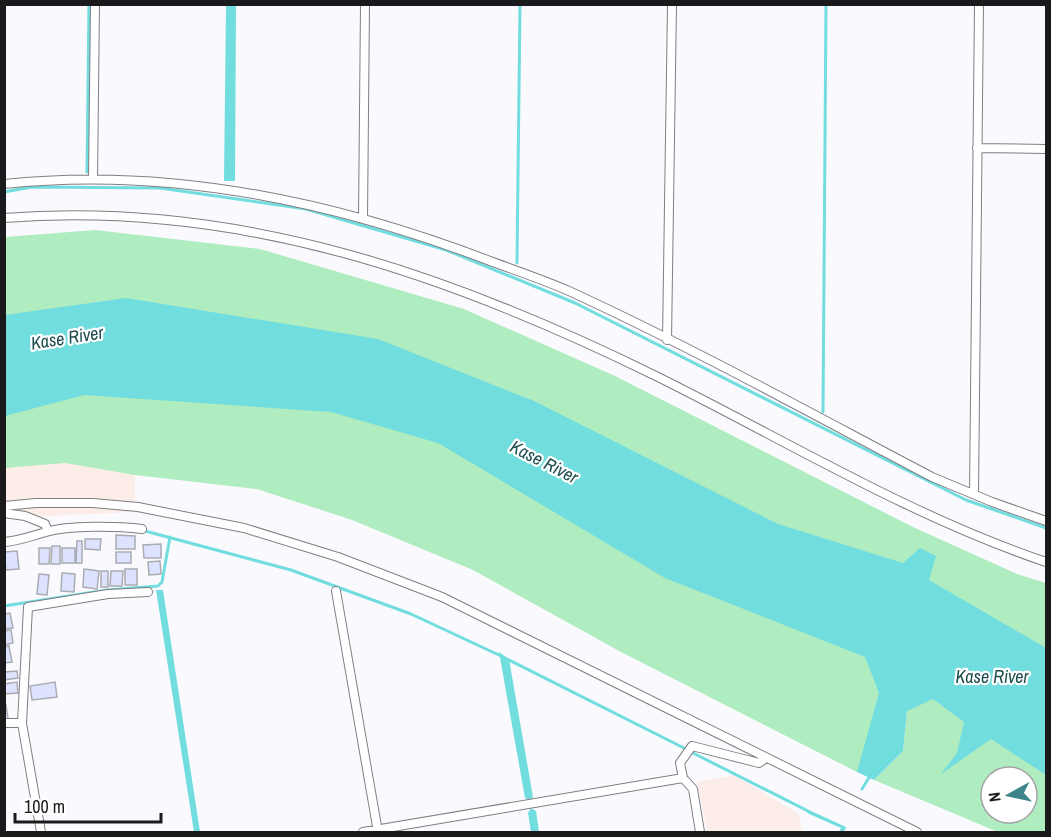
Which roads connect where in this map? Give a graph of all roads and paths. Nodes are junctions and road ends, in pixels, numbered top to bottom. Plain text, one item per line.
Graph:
1 (95, 4) edge
2 (365, 4) edge
3 (672, 4) edge
4 (979, 4) edge
5 (977, 148) junction
6 (1047, 149) edge
7 (93, 179) junction
8 (4, 184) edge
9 (4, 218) edge
10 (363, 219) junction
11 (668, 340) junction
12 (974, 494) junction
13 (4, 506) edge
14 (4, 513) edge
15 (1047, 521) edge
16 (142, 530) dead end
17 (48, 531) junction
18 (4, 542) edge
19 (1047, 562) edge
20 (336, 591) dead end
21 (148, 592) dead end
22 (4, 723) edge
23 (22, 723) junction
24 (766, 758) junction
25 (683, 778) junction
26 (378, 831) edge
27 (41, 832) edge
28 (363, 832) edge
29 (700, 832) edge
30 (917, 832) edge

1 - 7 street
2 - 10 street
3 - 11 street
4 - 5 street
5 - 6 street
5 - 12 street
7 - 8 street
7 - 10 street
9 - 19 street
10 - 11 street
11 - 12 street
12 - 15 street
13 - 24 street
14 - 17 street
16 - 17 street
17 - 18 street
20 - 26 street
21 - 23 street
22 - 23 street
23 - 27 street
24 - 25 street
24 - 30 street
25 - 26 street
25 - 29 street
26 - 28 street

